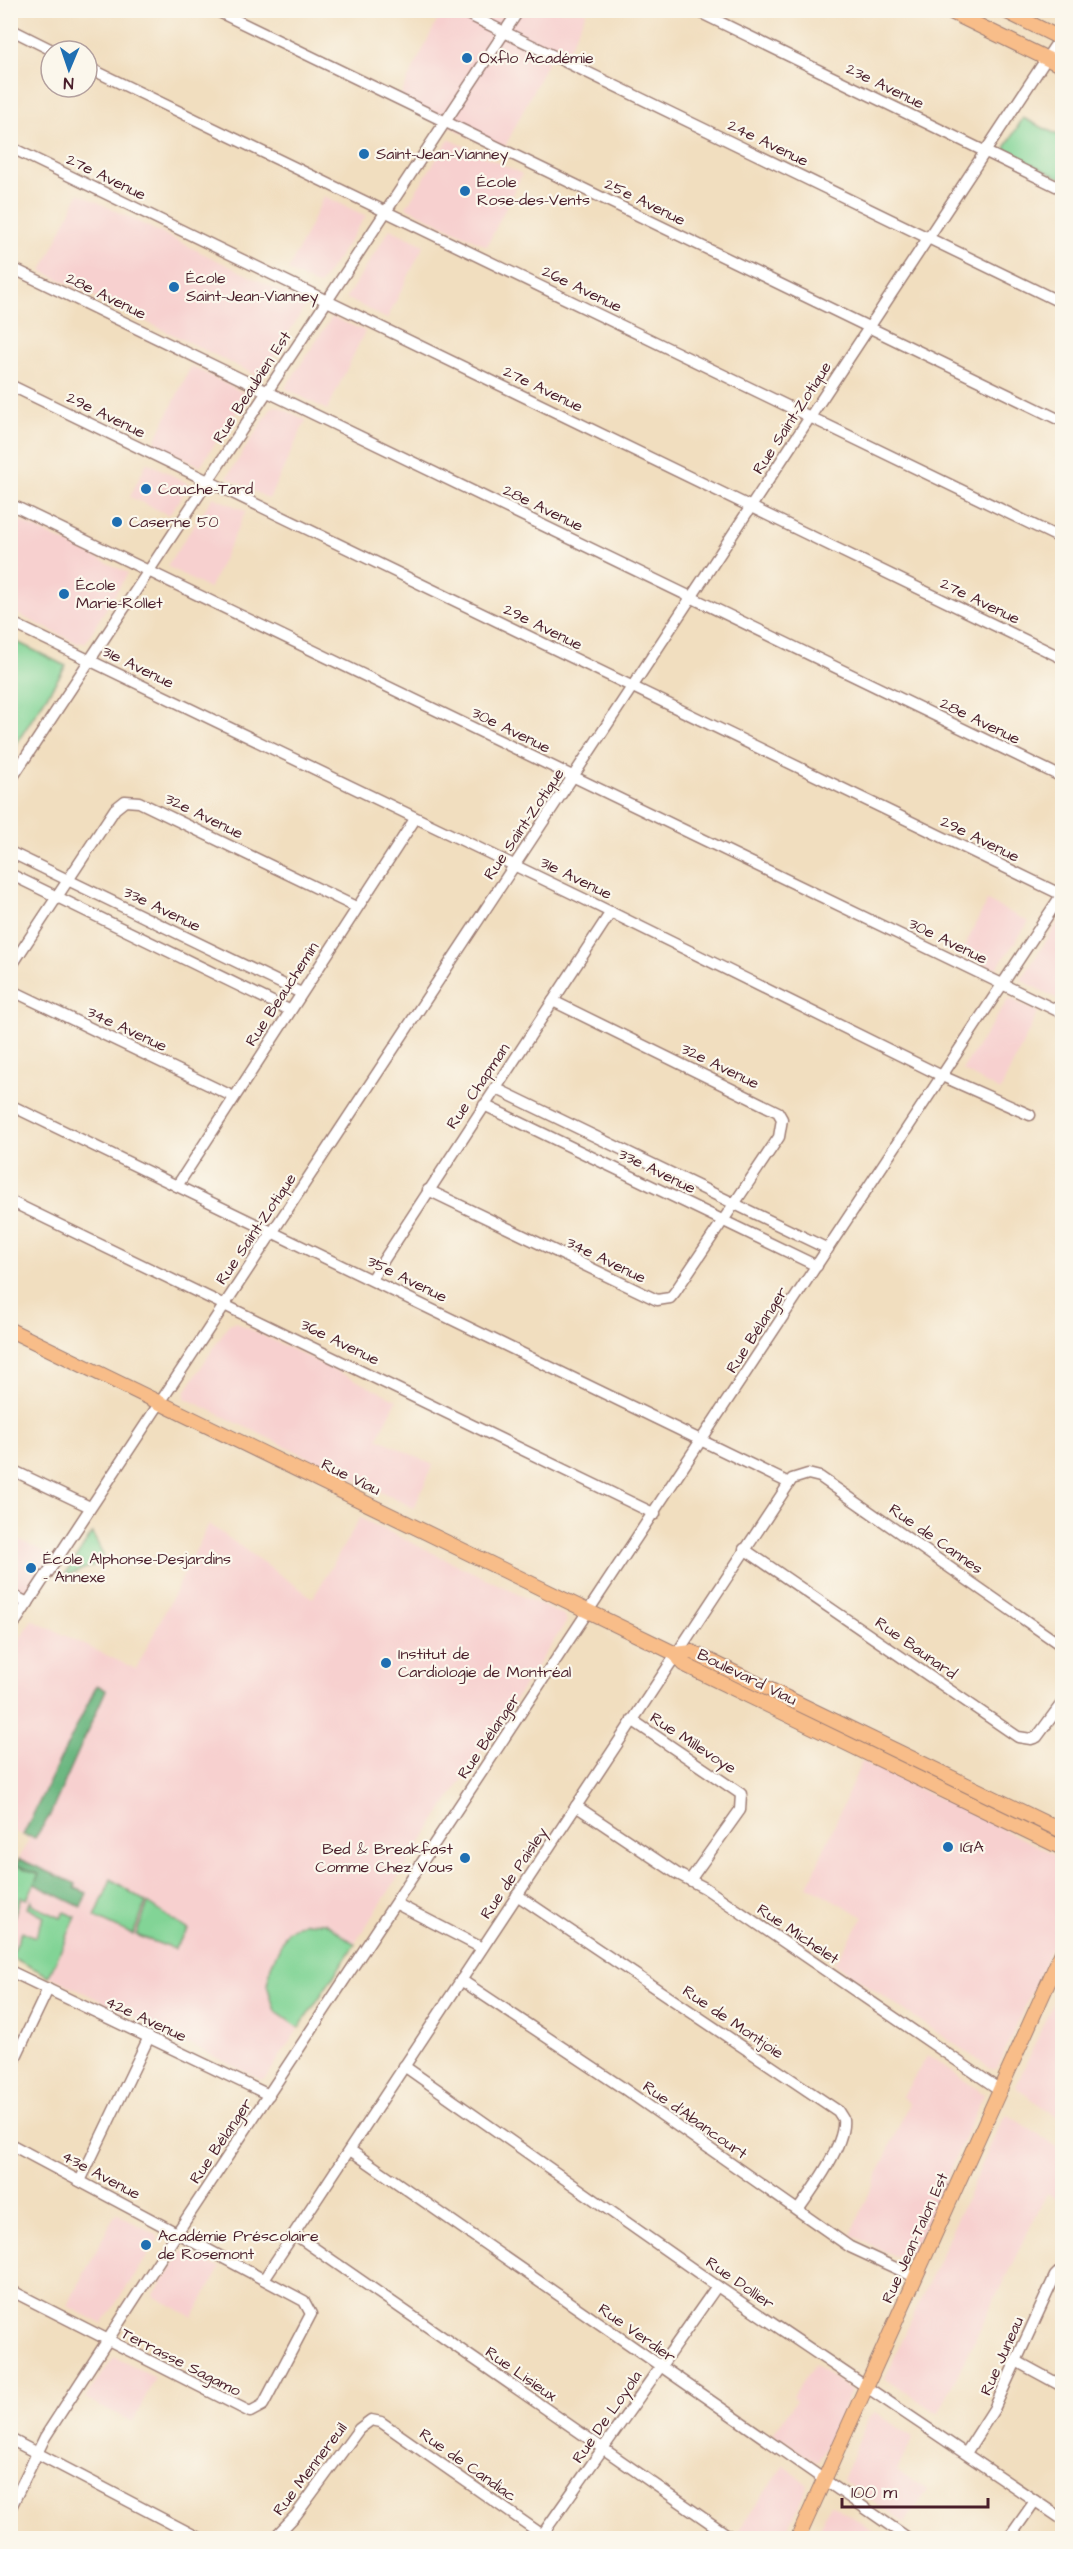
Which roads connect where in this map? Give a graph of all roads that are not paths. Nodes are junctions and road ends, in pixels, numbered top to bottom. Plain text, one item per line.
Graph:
1 (215, 10) edge
2 (459, 10) edge
3 (519, 10) edge
4 (695, 10) edge
5 (947, 10) edge
6 (1003, 10) edge
7 (10, 29) edge
8 (504, 33) junction
9 (1062, 37) edge
10 (39, 44) edge
11 (1047, 58) junction
12 (1062, 66) edge
13 (99, 73) edge
14 (444, 123) junction
15 (10, 147) edge
16 (986, 152) junction
17 (1062, 189) edge
18 (385, 212) junction
19 (928, 238) junction
20 (10, 267) edge
21 (326, 302) junction
22 (1062, 303) edge
23 (870, 328) junction
24 (10, 385) edge
25 (266, 391) junction
26 (811, 417) junction
27 (1062, 421) edge
28 (208, 481) junction
29 (10, 504) edge
30 (751, 507) junction
31 (1062, 539) edge
32 (148, 571) junction
33 (692, 597) junction
34 (10, 622) edge
35 (1062, 658) edge
36 (90, 660) junction
37 (632, 687) junction
38 (573, 777) junction
39 (1062, 777) edge
40 (10, 781) edge
41 (415, 819) junction
42 (10, 852) edge
43 (514, 865) junction
44 (10, 874) edge
45 (69, 881) junction
46 (1062, 894) edge
47 (57, 897) junction
48 (356, 907) junction
49 (611, 912) junction
50 (10, 968) edge
51 (1003, 984) junction
52 (10, 986) edge
53 (301, 993) junction
54 (553, 1001) junction
55 (289, 1010) junction
56 (1062, 1013) edge
57 (942, 1076) junction
58 (495, 1088) junction
59 (234, 1097) junction
60 (10, 1105) edge
61 (484, 1105) junction
62 (1030, 1115) dead end
63 (177, 1186) junction
64 (428, 1190) junction
65 (10, 1201) edge
66 (735, 1204) junction
67 (724, 1220) junction
68 (273, 1233) junction
69 (828, 1250) junction
70 (817, 1266) junction
71 (372, 1278) junction
72 (224, 1304) junction
73 (10, 1330) edge
74 (160, 1403) junction
75 (703, 1440) junction
76 (10, 1469) edge
77 (789, 1483) junction
78 (90, 1507) junction
79 (655, 1514) junction
80 (744, 1549) junction
81 (10, 1594) edge
82 (28, 1603) junction
83 (589, 1612) junction
84 (10, 1629) edge
85 (1062, 1646) edge
86 (676, 1654) junction
87 (1062, 1703) edge
88 (633, 1720) junction
89 (576, 1806) junction
90 (1062, 1831) edge
91 (1062, 1848) edge
92 (690, 1880) junction
93 (517, 1895) junction
94 (397, 1904) junction
95 (482, 1948) junction
96 (1062, 1952) edge
97 (10, 1971) edge
98 (461, 1980) junction
99 (48, 1989) junction
100 (149, 2037) junction
101 (404, 2066) junction
102 (10, 2069) edge
103 (1000, 2090) junction
104 (269, 2095) junction
105 (10, 2144) edge
106 (350, 2150) junction
107 (80, 2181) junction
108 (798, 2210) junction
109 (177, 2233) junction
110 (294, 2234) junction
111 (1062, 2269) edge
112 (915, 2277) junction
113 (264, 2279) junction
114 (717, 2286) junction
115 (10, 2290) edge
116 (108, 2342) junction
117 (1016, 2361) junction
118 (660, 2367) junction
119 (1062, 2386) edge
120 (866, 2387) junction
121 (371, 2420) joint
122 (10, 2439) edge
123 (602, 2450) junction
124 (39, 2453) junction
125 (966, 2453) junction
126 (824, 2481) junction
127 (1035, 2501) junction
128 (10, 2509) edge
129 (1062, 2519) edge
130 (544, 2537) edge
131 (199, 2538) edge
132 (274, 2538) edge
133 (732, 2538) edge
134 (798, 2538) edge
135 (908, 2538) edge
136 (1009, 2538) edge

1 - 14 street, 25e Avenue
2 - 8 street, 24e Avenue
3 - 8 street, Rue Beaubien Est
4 - 16 street, 23e Avenue
5 - 11 main road
6 - 9 main road
7 - 10 street
8 - 14 street, Rue Beaubien Est
8 - 19 street, 24e Avenue
9 - 11 street, Rue Saint-Zotique
11 - 12 main road
11 - 16 street, Rue Saint-Zotique
13 - 18 street, 26e Avenue
14 - 18 street, Rue Beaubien Est
14 - 23 street, 25e Avenue
15 - 21 street, 27e Avenue
16 - 17 street, 23e Avenue
16 - 19 street, Rue Saint-Zotique
18 - 21 street, Rue Beaubien Est
18 - 26 street, 26e Avenue
19 - 22 street, 24e Avenue
19 - 23 street, Rue Saint-Zotique
20 - 25 street, 28e Avenue
21 - 25 street, Rue Beaubien Est
21 - 30 street, 27e Avenue
23 - 26 street, Rue Saint-Zotique
23 - 27 street, 25e Avenue
24 - 28 street, 29e Avenue
25 - 28 street, Rue Beaubien Est
25 - 33 street, 28e Avenue
26 - 30 street, Rue Saint-Zotique
26 - 31 street, 26e Avenue
28 - 32 street, Rue Beaubien Est
28 - 37 street, 29e Avenue
29 - 32 street, 30e Avenue
30 - 33 street, Rue Saint-Zotique
30 - 35 street, 27e Avenue
32 - 36 street, Rue Beaubien Est
32 - 38 street, 30e Avenue
33 - 37 street, Rue Saint-Zotique
33 - 39 street, 28e Avenue
34 - 36 street, 31e Avenue
36 - 40 street, Rue Beaubien Est
36 - 41 street, 31e Avenue
37 - 38 street, Rue Saint-Zotique
37 - 46 street, 29e Avenue
38 - 43 street, Rue Saint-Zotique
38 - 51 street, 30e Avenue
41 - 43 street, 31e Avenue
41 - 48 street, Rue Beauchemin
42 - 45 street, 33e Avenue
43 - 49 street, 31e Avenue
43 - 68 street, Rue Saint-Zotique
44 - 47 street
45 - 47 street
45 - 48 street, 32e Avenue
45 - 53 street, 33e Avenue
46 - 51 street, Rue Bélanger
47 - 50 street
47 - 55 street
48 - 53 street, Rue Beauchemin
49 - 54 street, Rue Chapman
49 - 57 street, 31e Avenue
51 - 56 street, 30e Avenue
51 - 57 street, Rue Bélanger
52 - 59 street, 34e Avenue
53 - 55 street, Rue Beauchemin
54 - 58 street, Rue Chapman
54 - 66 street, 32e Avenue
55 - 59 street, Rue Beauchemin
57 - 62 street, 31e Avenue
57 - 69 street, Rue Bélanger
58 - 61 street, Rue Chapman
58 - 66 street, 33e Avenue
59 - 63 street, Rue Beauchemin
60 - 63 street, 35e Avenue
61 - 64 street, Rue Chapman
61 - 67 street, 33e Avenue
63 - 68 street, 35e Avenue
64 - 67 street, 34e Avenue
64 - 71 street, Rue Chapman
65 - 72 street, 36e Avenue
66 - 67 street, 34e Avenue
66 - 69 street, 33e Avenue
67 - 70 street, 33e Avenue
68 - 71 street, 35e Avenue
68 - 72 street, Rue Saint-Zotique
69 - 70 street, Rue Bélanger
70 - 75 street, Rue Bélanger
71 - 75 street, 35e Avenue
72 - 74 street, Rue Saint-Zotique
72 - 79 street, 36e Avenue
73 - 74 main road, Rue Viau
74 - 78 street, Rue Saint-Zotique
74 - 83 main road, Rue Viau
75 - 77 street, 35e Avenue
75 - 79 street, Rue Bélanger
76 - 78 street
77 - 80 street, Rue de Paisley
77 - 85 street, Rue de Cannes
78 - 82 street, Rue Saint-Zotique
79 - 83 street, Rue Bélanger
80 - 86 street, Rue de Paisley
80 - 87 street, Rue Baunard
81 - 82 street
82 - 84 street, Rue Saint-Zotique
83 - 86 main road, Rue Viau
83 - 94 street, Rue Bélanger
86 - 88 street, Rue de Paisley
86 - 90 main road, Boulevard Viau
86 - 91 main road, Boulevard Viau
88 - 89 street, Rue de Paisley
88 - 92 street, Rue Millevoye
89 - 92 street, Rue Michelet
89 - 93 street, Rue de Paisley
92 - 103 street, Rue Michelet
93 - 95 street, Rue de Paisley
93 - 108 street, Rue de Montjoie
94 - 95 street
94 - 104 street, Rue Bélanger
95 - 98 street, Rue de Paisley
96 - 103 main road, Rue Jean-Talon Est
97 - 99 street, 42e Avenue
98 - 101 street, Rue de Paisley
98 - 108 street, Rue d'Abancourt
99 - 100 street, 42e Avenue
99 - 102 street
100 - 104 street, 42e Avenue
100 - 107 street
101 - 106 street, Rue de Paisley
101 - 114 street, Rue Dollier
103 - 112 main road, Rue Jean-Talon Est
104 - 109 street, Rue Bélanger
105 - 107 street, 43e Avenue
106 - 110 street, Rue de Paisley
106 - 118 street, Rue Verdier
107 - 109 street, 43e Avenue
108 - 112 street, Rue d'Abancourt
109 - 113 street, Terrasse Sagamo
109 - 116 street, Rue Bélanger
110 - 113 street, Rue de Paisley
110 - 123 street, Rue Lisieux
111 - 117 street, Rue Juneau
112 - 120 main road, Rue Jean-Talon Est
113 - 116 street, Terrasse Sagamo
114 - 118 street, Rue De Loyola
114 - 120 street, Rue Dollier
115 - 116 street
116 - 124 street, Rue Bélanger
117 - 119 street
117 - 125 street, Rue Juneau
118 - 123 street, Rue De Loyola
118 - 126 street, Rue Verdier
120 - 125 street, Rue Dollier
120 - 126 main road, Rue Jean-Talon Est
121 - 130 street, Rue de Candiac
121 - 132 street, Rue Mennereuil
122 - 124 street
123 - 130 street, Rue De Loyola
123 - 133 street, Rue Lisieux
124 - 128 street, Rue Bélanger
124 - 131 street
125 - 127 street, Rue Dollier
126 - 134 main road, Rue Jean-Talon Est
126 - 135 street, Rue Verdier
127 - 129 street, Rue Dollier
127 - 136 street

